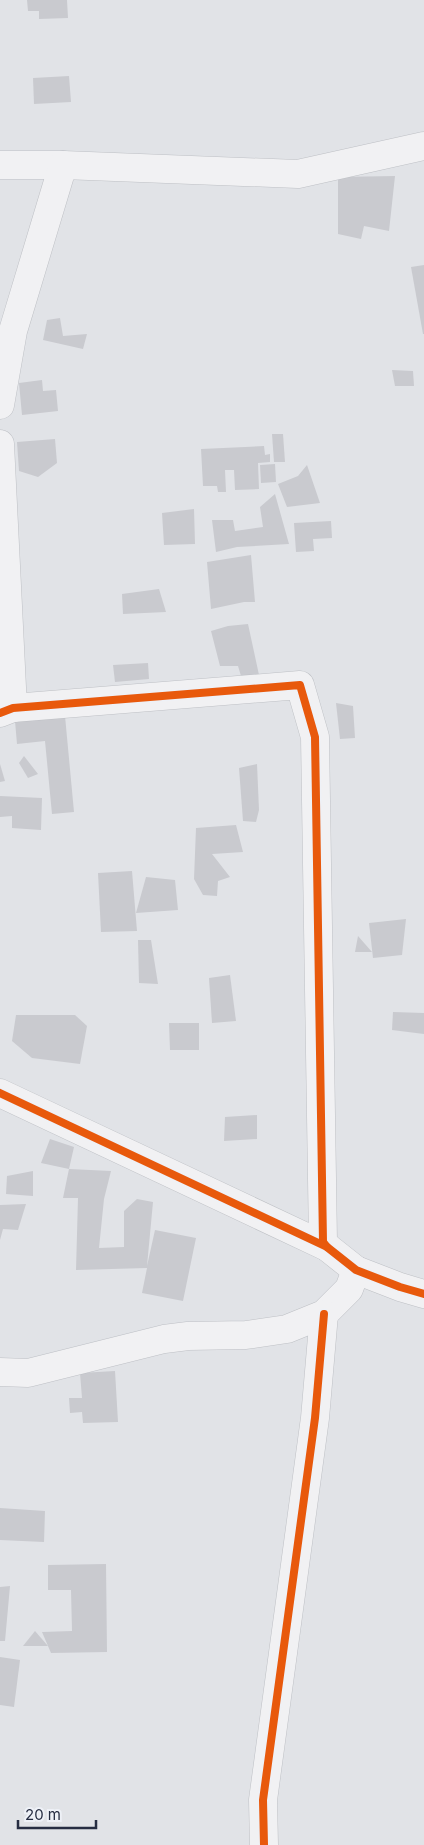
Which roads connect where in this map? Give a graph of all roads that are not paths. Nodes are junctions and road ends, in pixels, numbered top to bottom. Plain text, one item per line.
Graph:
1 (424, 146) edge
2 (0, 165) edge
3 (63, 165) junction
4 (0, 405) edge
5 (0, 444) edge
6 (6, 710) edge
7 (0, 1093) edge
8 (326, 1247) junction
9 (356, 1270) junction
10 (424, 1294) edge
11 (324, 1314) junction
12 (0, 1372) edge
13 (264, 1845) edge

1 - 3 street
2 - 3 street
3 - 4 street
5 - 6 street
6 - 8 street
7 - 8 street
8 - 9 street
9 - 10 street
9 - 11 street
11 - 12 street
11 - 13 street

